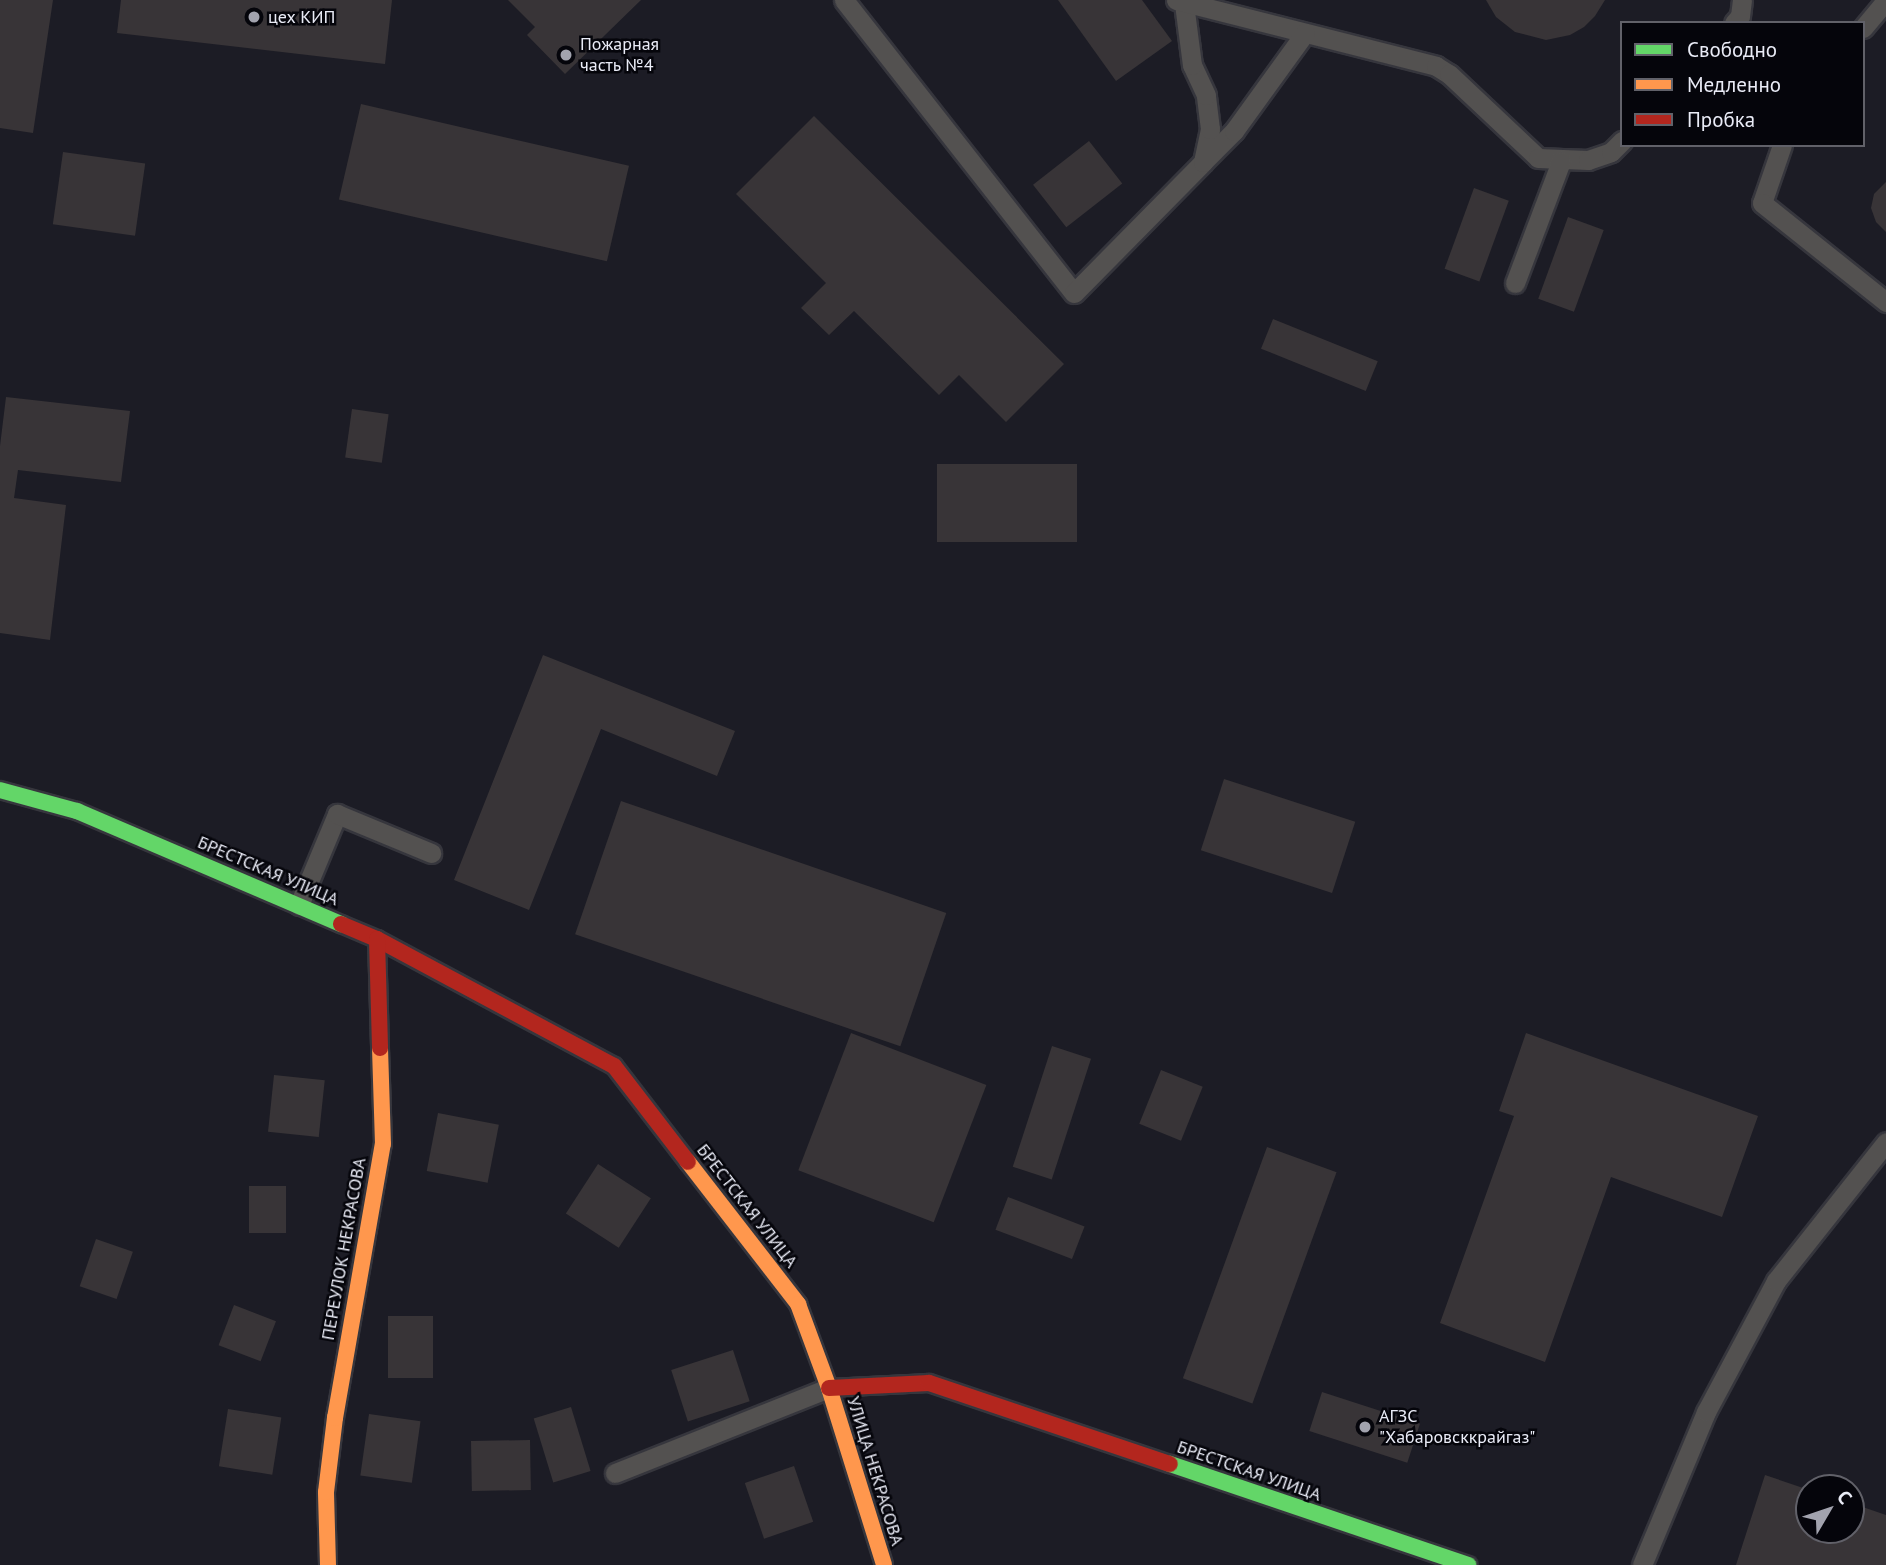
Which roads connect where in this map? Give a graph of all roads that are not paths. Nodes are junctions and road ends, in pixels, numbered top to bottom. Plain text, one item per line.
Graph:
1 (844, 0) edge
2 (1742, 0) edge
3 (1886, 1) edge
4 (1180, 2) edge
5 (1736, 21) edge
6 (1865, 26) edge
7 (1305, 33) junction
8 (1620, 143) edge
9 (1781, 147) edge
10 (1561, 161) junction
11 (1203, 162) junction
12 (1515, 284) dead end
13 (1886, 302) edge
14 (0, 790) edge
15 (431, 853) dead end
16 (299, 905) junction
17 (377, 939) junction
18 (1886, 1142) edge
19 (829, 1388) junction
20 (615, 1473) dead end
21 (328, 1565) edge
22 (884, 1565) edge
23 (1468, 1565) edge
24 (1642, 1565) edge

1 - 11 lane
2 - 5 lane
3 - 6 lane
4 - 7 lane
4 - 11 lane
7 - 10 lane
7 - 11 lane
8 - 10 lane
9 - 13 lane
10 - 12 lane
14 - 16 street, БРЕСТСКАЯ УЛИЦА
15 - 16 lane
16 - 17 street, БРЕСТСКАЯ УЛИЦА
17 - 19 street, БРЕСТСКАЯ УЛИЦА
17 - 21 street, ПЕРЕУЛОК НЕКРАСОВА
18 - 24 lane
19 - 20 lane
19 - 22 street, УЛИЦА НЕКРАСОВА
19 - 23 street, БРЕСТСКАЯ УЛИЦА

